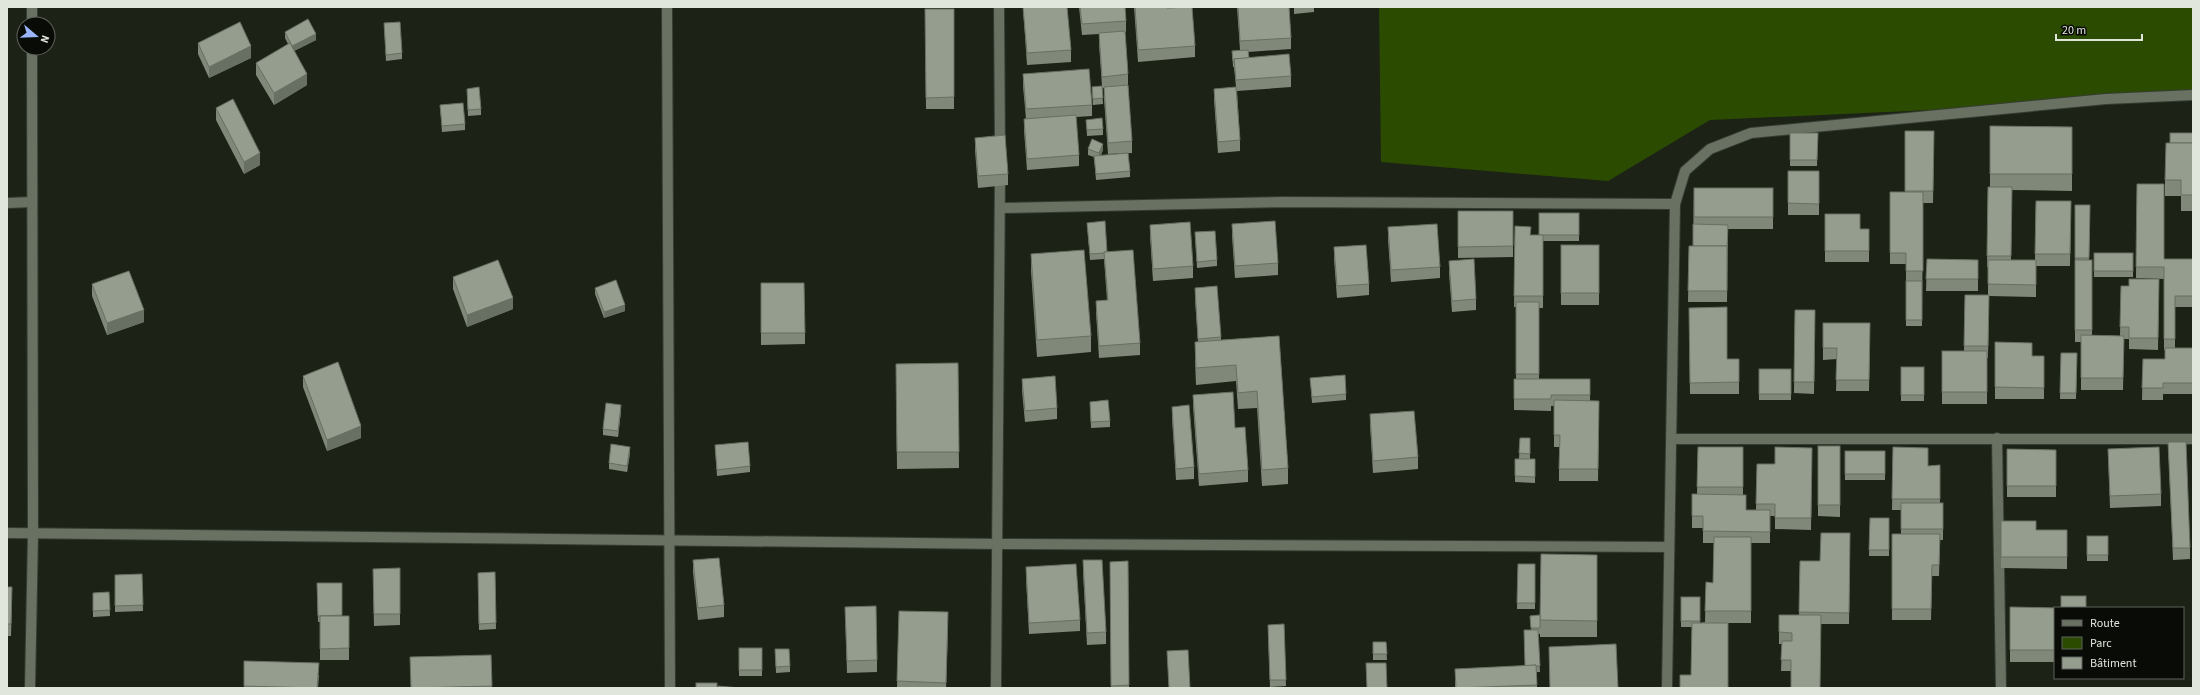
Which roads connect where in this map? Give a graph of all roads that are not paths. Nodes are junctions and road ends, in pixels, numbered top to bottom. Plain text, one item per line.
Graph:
1 (667, 7) edge
2 (999, 7) edge
3 (32, 56) edge
4 (2193, 95) edge
5 (32, 202) junction
6 (7, 203) edge
7 (1675, 204) junction
8 (1001, 208) junction
9 (1997, 438) junction
10 (1673, 439) junction
11 (2193, 439) edge
12 (7, 533) edge
13 (33, 534) junction
14 (670, 540) junction
15 (999, 544) junction
16 (1669, 547) junction
17 (30, 688) edge
18 (670, 688) edge
19 (996, 688) edge
20 (1667, 688) edge
21 (2002, 688) edge

1 - 14 street
2 - 8 street
3 - 5 street
4 - 7 street
5 - 6 street
5 - 13 street
7 - 8 street
7 - 10 street
8 - 15 street
9 - 10 street
9 - 11 street
9 - 21 street
10 - 16 street
12 - 13 street
13 - 14 street
13 - 17 street
14 - 15 street
14 - 18 street
15 - 16 street
15 - 19 street
16 - 20 street

